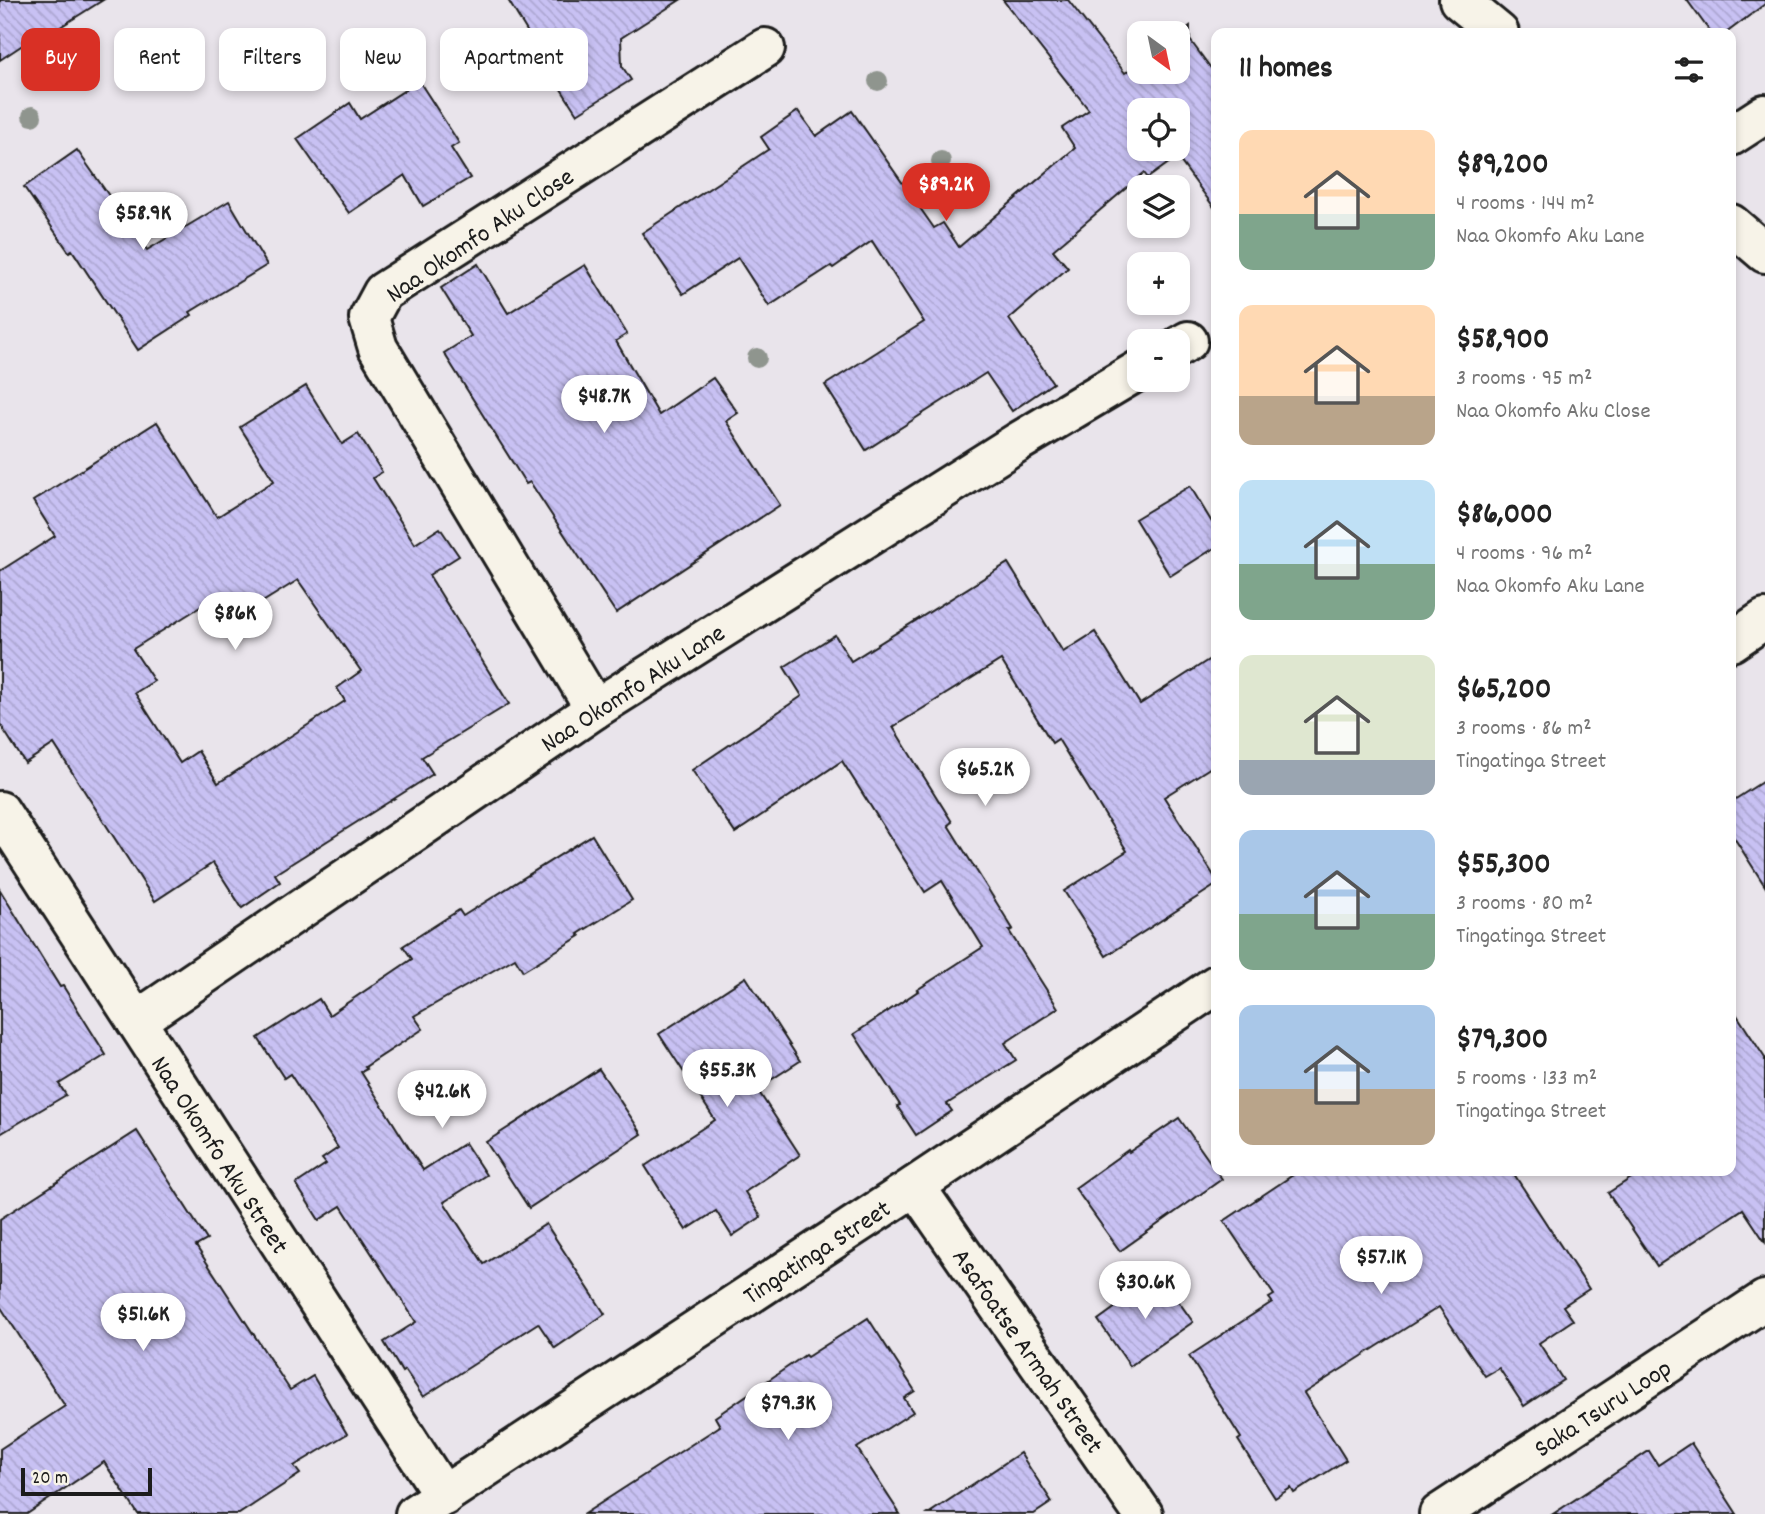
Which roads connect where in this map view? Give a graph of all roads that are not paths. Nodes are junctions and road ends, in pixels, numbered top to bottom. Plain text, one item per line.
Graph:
1 (1459, 0) edge
2 (1493, 28) edge
3 (765, 48) dead end
4 (1765, 114) edge
5 (1736, 133) edge
6 (1736, 228) edge
7 (1765, 253) edge
8 (1127, 377) edge
9 (1765, 619) edge
10 (1736, 639) edge
11 (595, 709) junction
12 (0, 811) edge
13 (1211, 988) edge
14 (136, 1021) junction
15 (915, 1186) junction
16 (1765, 1300) edge
17 (429, 1505) edge
18 (1143, 1514) edge
19 (1439, 1514) edge

1 - 2 street
3 - 11 street, Naa Okomfo Aku Close
4 - 5 street
6 - 7 street
8 - 11 street, Naa Okomfo Aku Lane
9 - 10 street
11 - 14 street, Naa Okomfo Aku Lane
12 - 14 street, Naa Okomfo Aku Street
13 - 15 street, Tingatinga Street
14 - 17 street, Naa Okomfo Aku Street
15 - 17 street, Tingatinga Street
15 - 18 street, Asafoatse Armah Street
16 - 19 street, Saka Tsuru Loop

